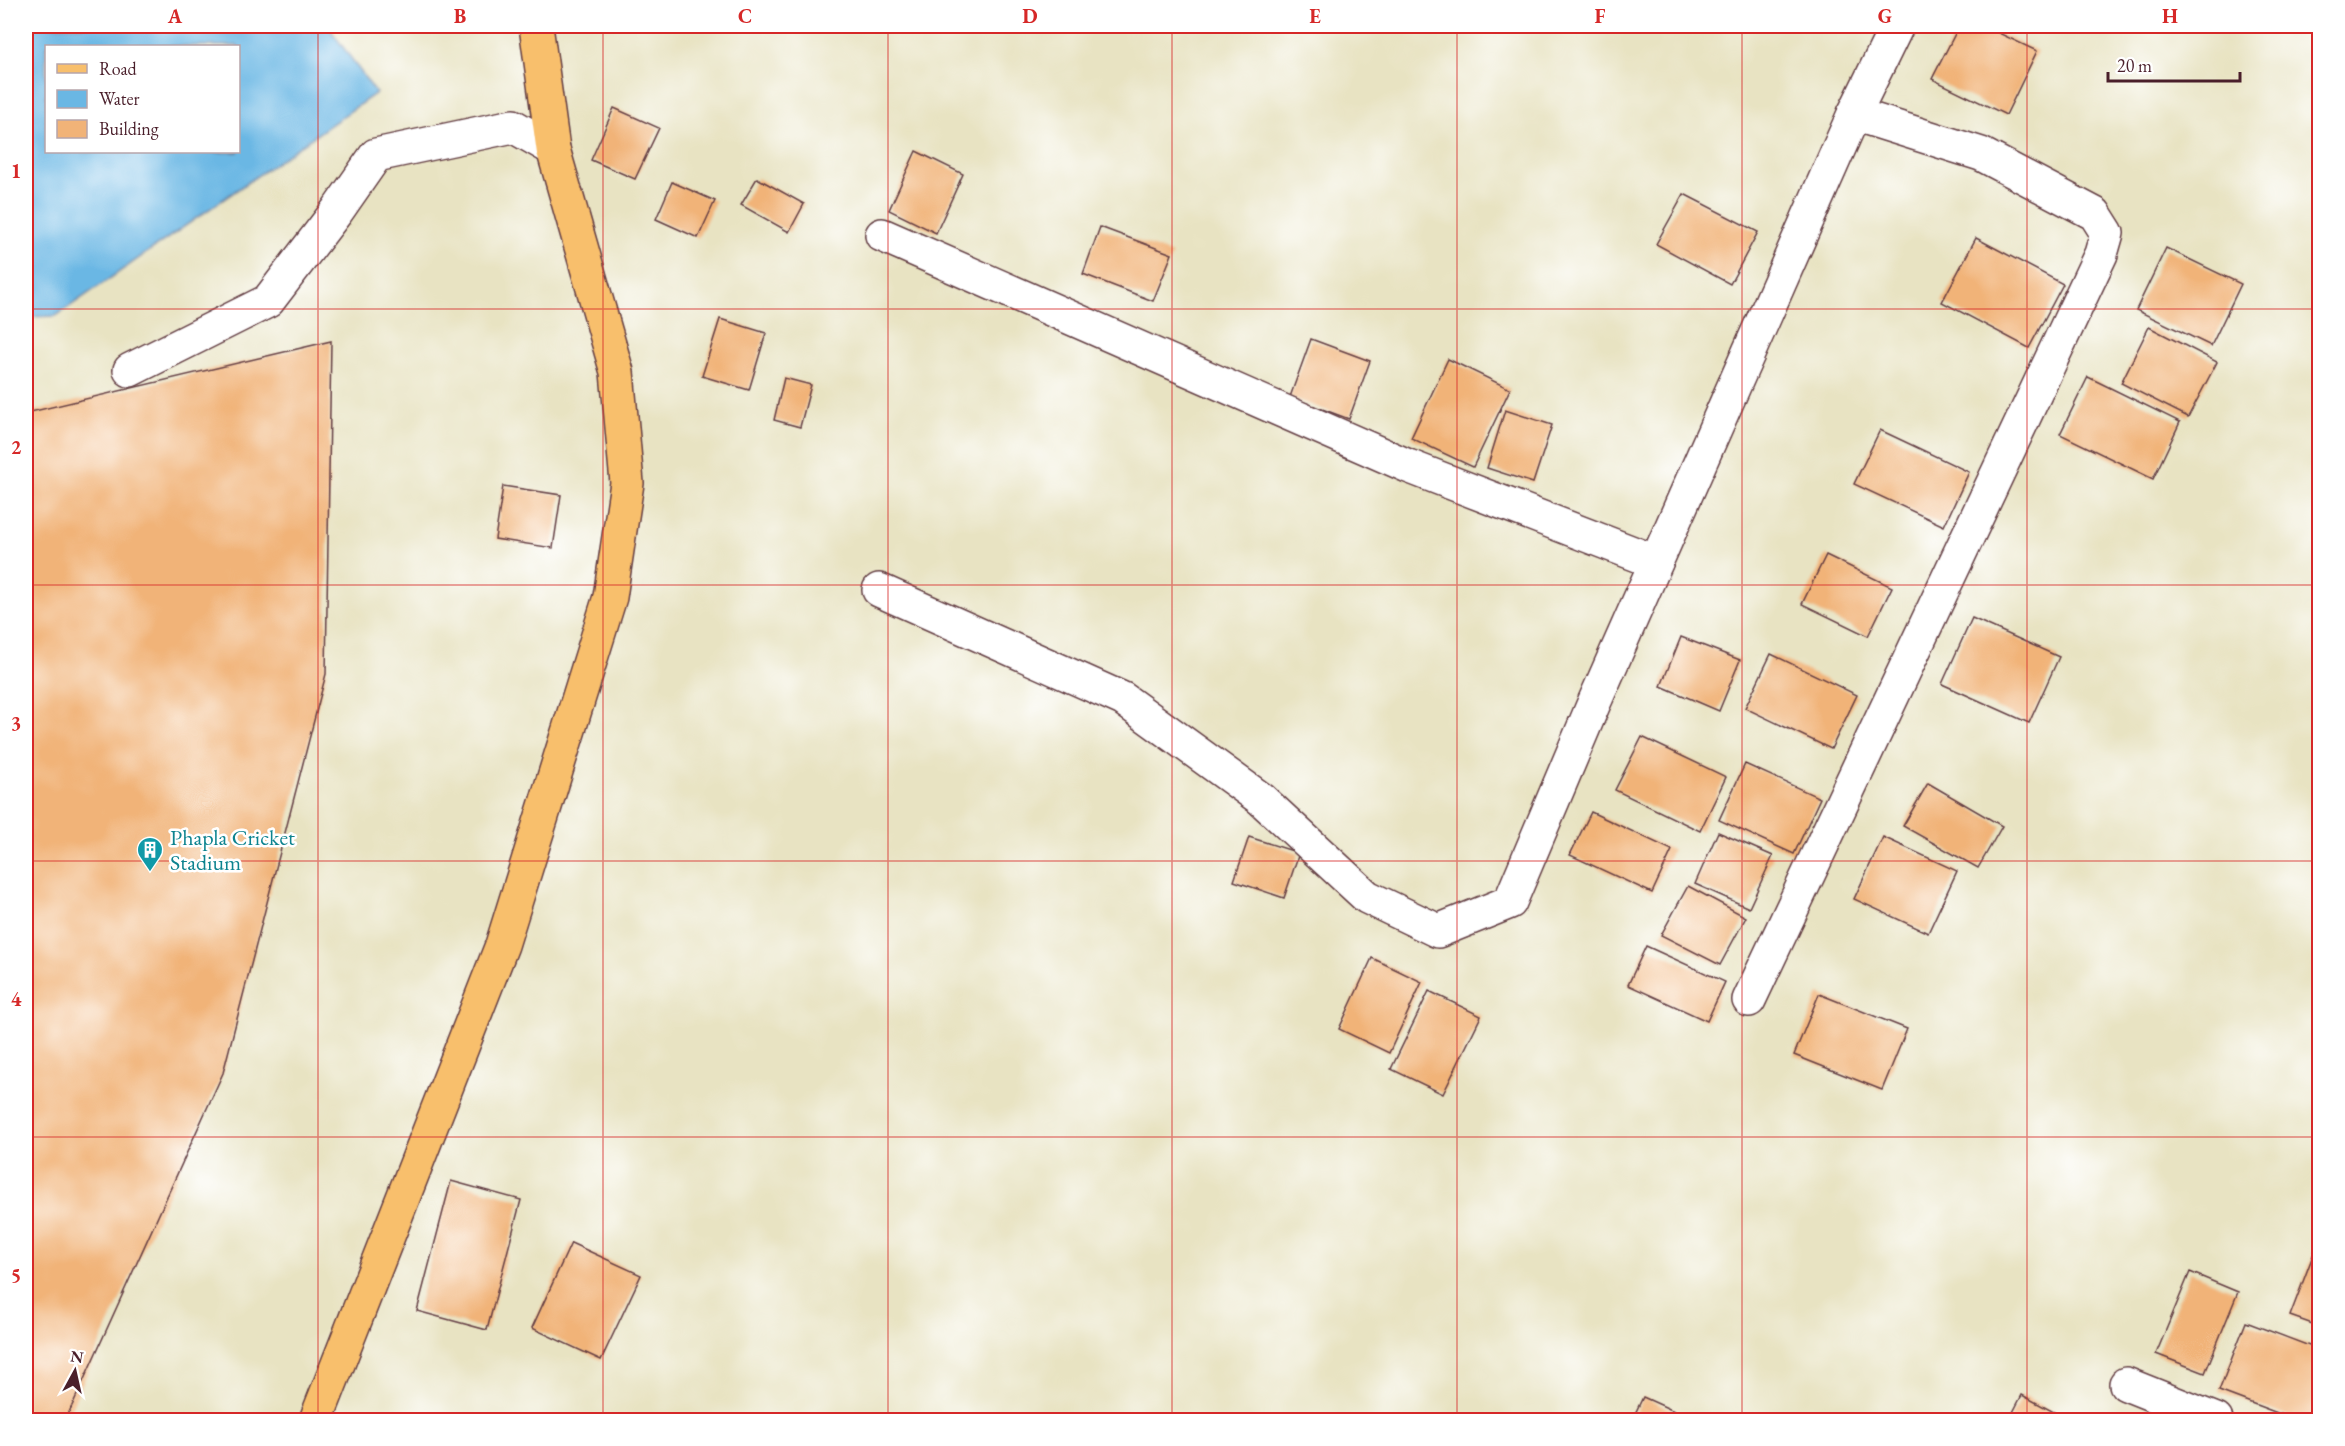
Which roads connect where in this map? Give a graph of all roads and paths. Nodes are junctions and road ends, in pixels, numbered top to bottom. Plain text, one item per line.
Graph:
1 (536, 26) edge
2 (1897, 26) edge
3 (1854, 114) junction
4 (553, 149) junction
5 (882, 235) dead end
6 (130, 370) dead end
7 (1656, 562) junction
8 (879, 590) dead end
9 (1749, 1000) dead end
10 (2126, 1384) dead end
11 (316, 1420) edge
12 (2216, 1420) edge

1 - 4 main road
2 - 3 street
3 - 7 street
3 - 9 street
4 - 6 street
4 - 11 main road
5 - 7 street
7 - 8 street
10 - 12 street

